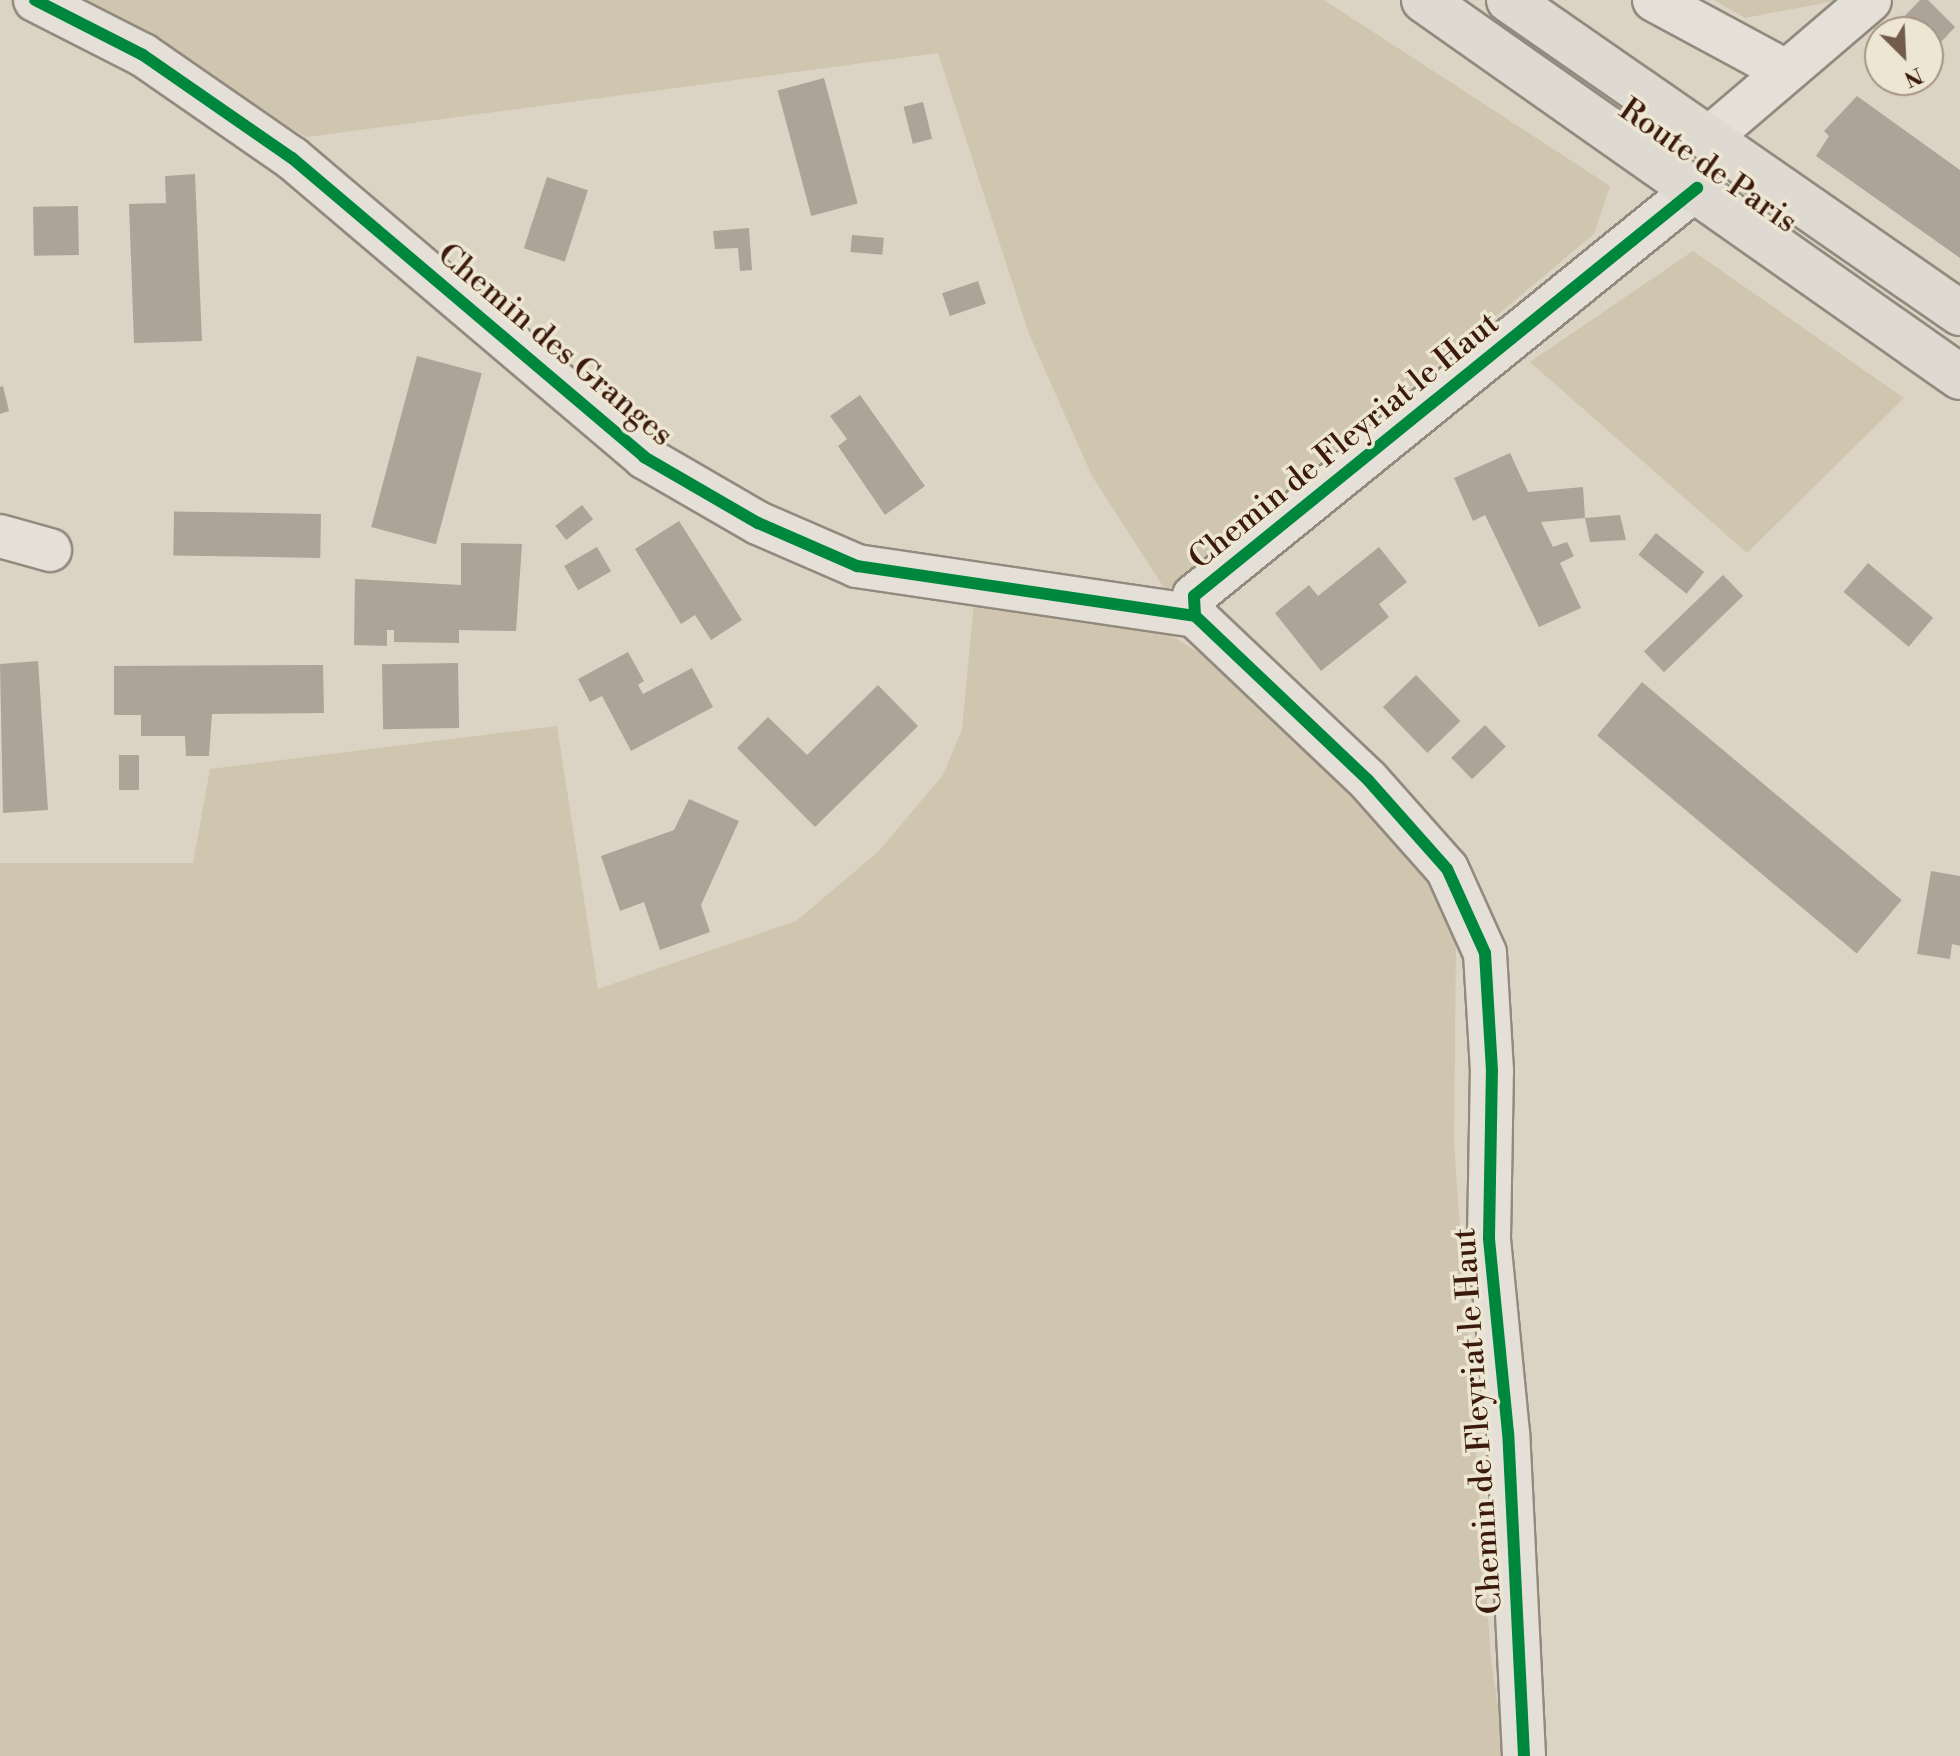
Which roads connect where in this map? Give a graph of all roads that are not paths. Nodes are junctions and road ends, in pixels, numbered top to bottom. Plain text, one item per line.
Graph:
1 (35, 0) edge
2 (1424, 0) edge
3 (1509, 0) edge
4 (1654, 0) edge
5 (1870, 0) edge
6 (1784, 70) junction
7 (1711, 136) junction
8 (1697, 188) junction
9 (1960, 313) edge
10 (1960, 377) edge
11 (0, 536) edge
12 (50, 550) dead end
13 (1195, 616) junction
14 (1524, 1756) edge

1 - 13 street, Chemin des Granges
2 - 8 main road, Route de Paris
3 - 7 main road, Route de Paris
4 - 6 street
5 - 6 street
6 - 7 street
7 - 9 main road, Route de Paris
8 - 10 main road, Route de Paris
8 - 13 street, Chemin de Fleyriat le Haut
11 - 12 street
13 - 14 street, Chemin de Fleyriat le Haut

